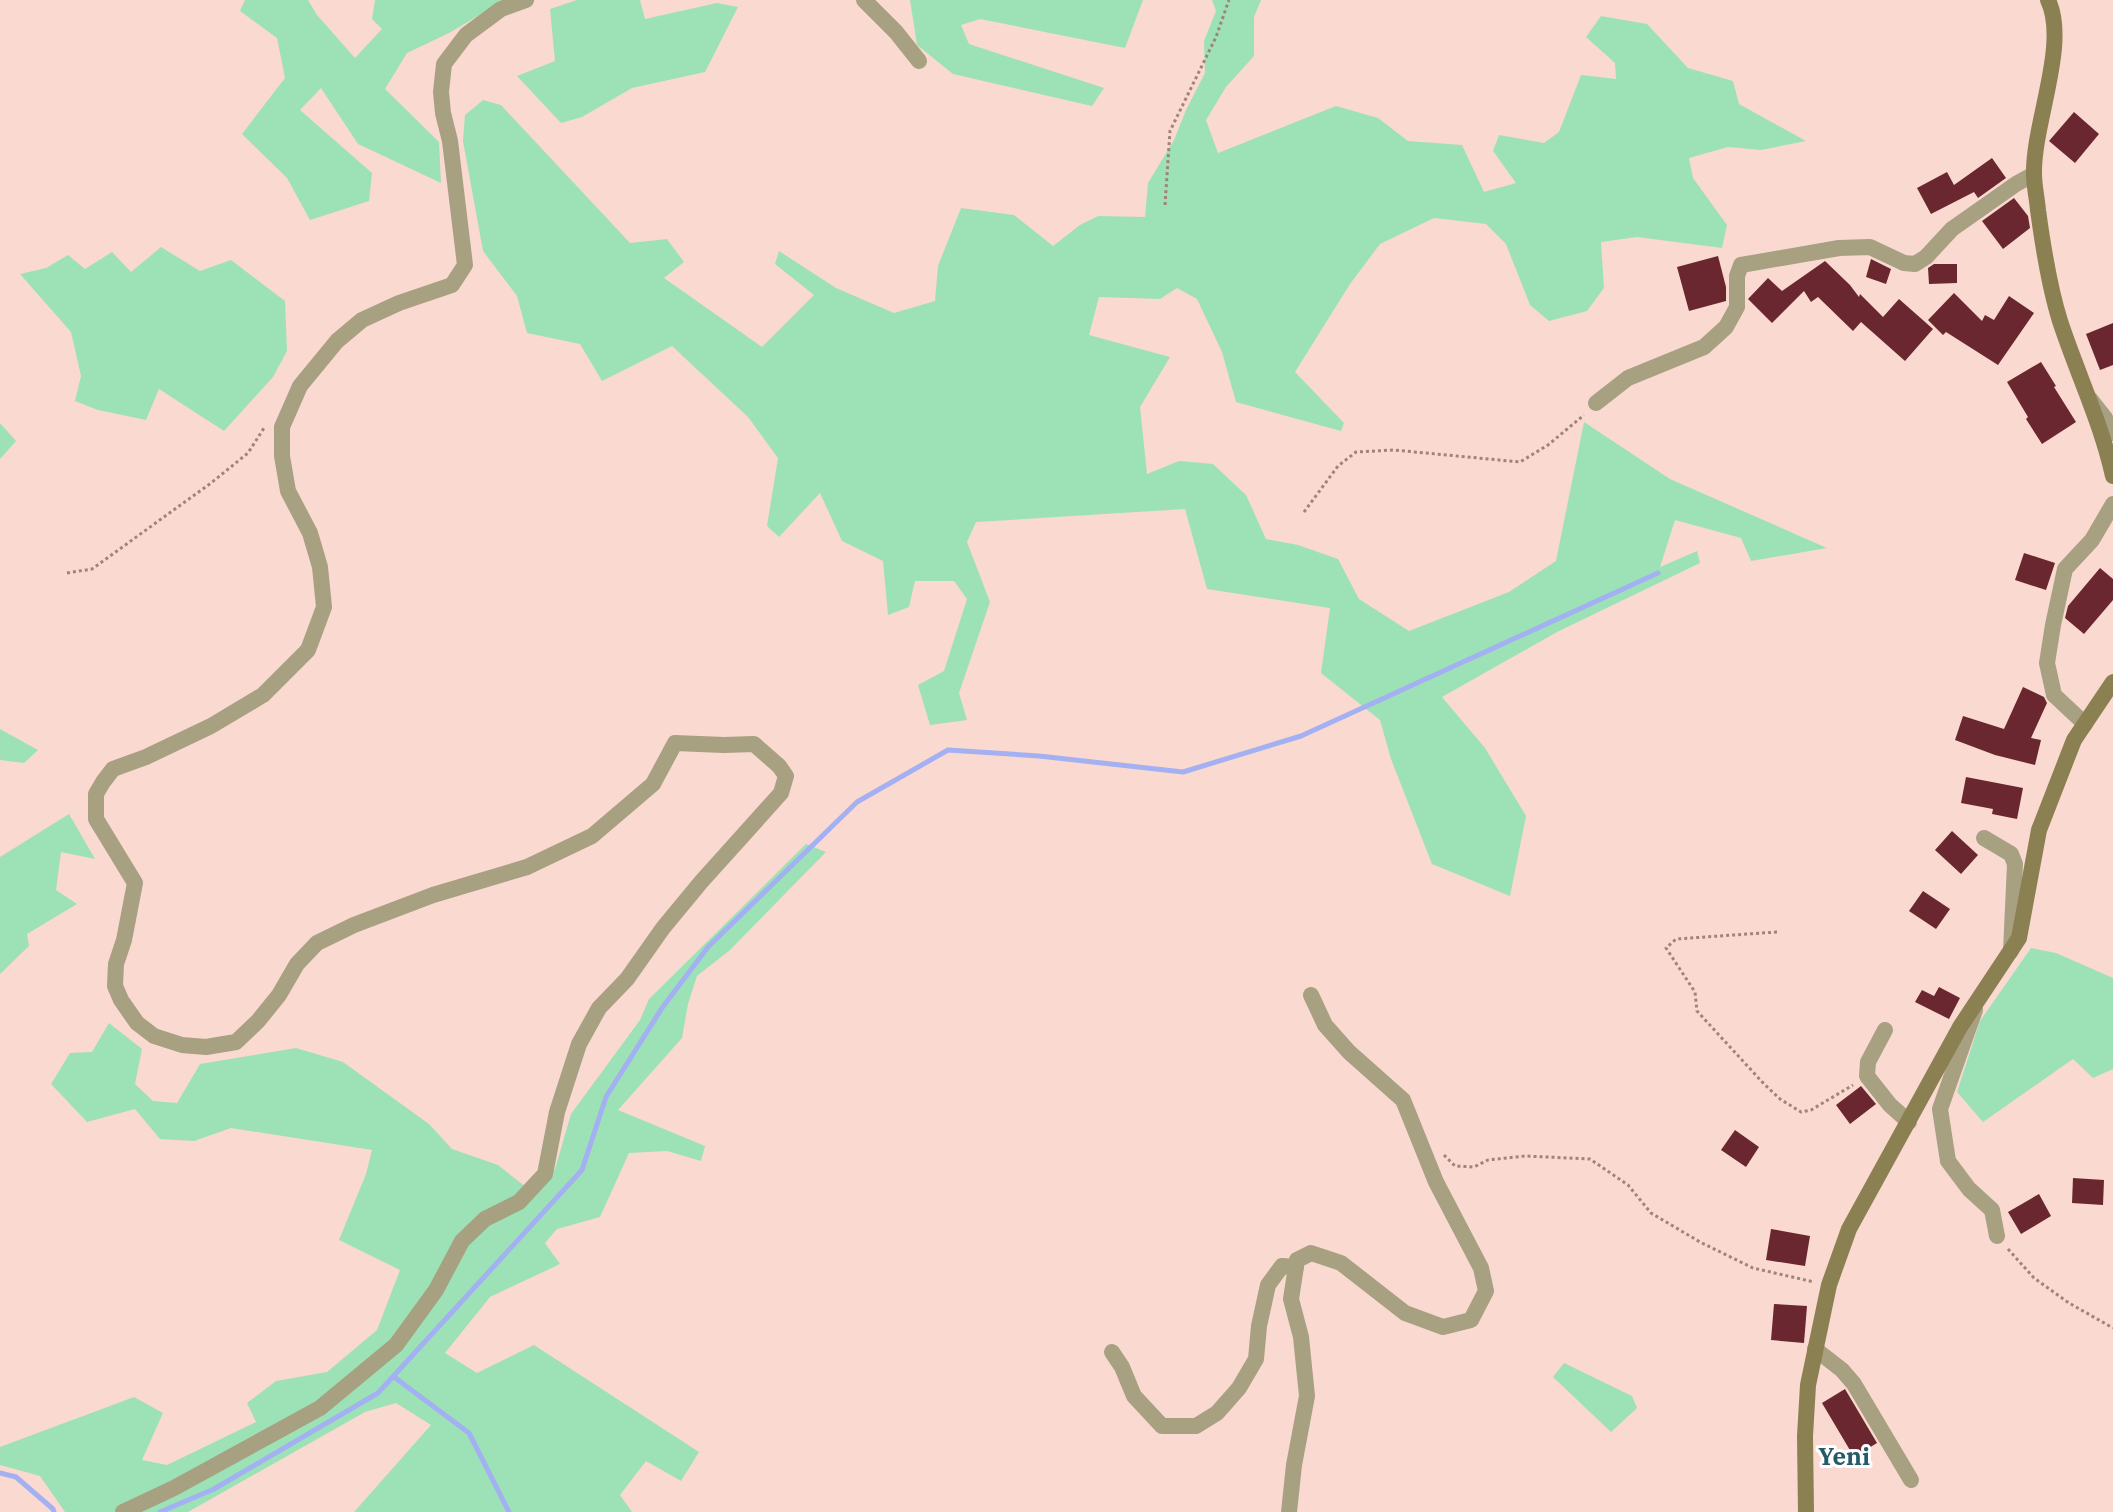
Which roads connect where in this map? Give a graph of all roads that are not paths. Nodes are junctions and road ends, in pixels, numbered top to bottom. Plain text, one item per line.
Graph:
1 (526, 0) edge
2 (864, 0) edge
3 (2048, 0) edge
4 (920, 60) dead end
5 (2034, 174) junction
6 (2090, 399) junction
7 (1596, 403) road end
8 (2113, 433) edge
9 (2113, 476) edge
10 (2113, 504) edge
11 (2113, 682) edge
12 (2085, 724) junction
13 (1983, 838) dead end
14 (2011, 951) junction
15 (1311, 995) dead end
16 (1980, 998) junction
17 (1885, 1030) dead end
18 (1909, 1122) junction
19 (1997, 1236) road end
20 (1296, 1267) junction
21 (1815, 1349) junction
22 (1112, 1352) dead end
23 (1911, 1480) dead end
24 (123, 1512) edge
25 (1289, 1512) edge
26 (1806, 1512) edge

1 - 24 street
2 - 4 street
3 - 5 main road
5 - 6 main road
5 - 7 street
6 - 8 street
6 - 9 main road
10 - 12 street
11 - 12 main road
12 - 14 main road
13 - 14 street
14 - 16 main road
15 - 20 street
16 - 18 main road
16 - 19 street
17 - 18 street
18 - 21 main road
20 - 22 street
20 - 25 street
21 - 23 street
21 - 26 main road

